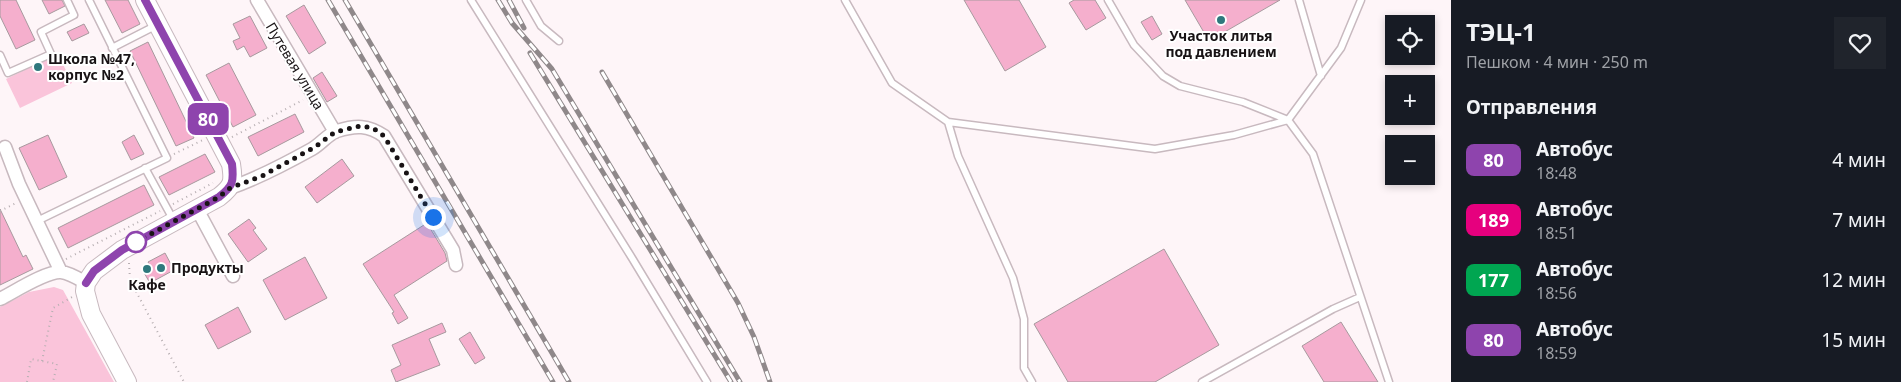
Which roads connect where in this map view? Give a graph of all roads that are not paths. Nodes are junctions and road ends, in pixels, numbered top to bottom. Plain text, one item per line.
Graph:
1 (67, 0) edge
2 (89, 0) edge
3 (145, 0) edge
4 (257, 0) edge
5 (471, 0) edge
6 (526, 0) edge
7 (845, 0) edge
8 (1108, 0) edge
9 (1298, 0) edge
10 (1361, 0) edge
11 (158, 24) junction
12 (559, 41) dead end
13 (112, 48) junction
14 (0, 55) edge
15 (1321, 76) junction
16 (1288, 120) junction
17 (948, 122) junction
18 (335, 132) junction
19 (5, 147) dead end
20 (145, 168) junction
21 (224, 184) junction
22 (197, 209) junction
23 (170, 215) junction
24 (37, 221) junction
25 (456, 265) dead end
26 (59, 268) junction
27 (233, 276) dead end
28 (86, 287) junction
29 (1360, 297) junction
30 (0, 299) edge
31 (127, 382) edge
32 (707, 382) edge
33 (1032, 382) edge
34 (1202, 382) edge
35 (1388, 382) edge

1 - 14 lane
2 - 13 lane
3 - 11 main road
4 - 18 street, Путевая улица
5 - 32 lane
6 - 12 lane
7 - 17 lane
8 - 16 lane
9 - 15 lane
10 - 15 lane
11 - 13 lane
11 - 21 main road
13 - 20 lane
15 - 16 lane
16 - 17 lane
16 - 29 lane
17 - 33 lane
18 - 21 street
18 - 25 street
19 - 24 street
20 - 23 lane
20 - 24 lane
21 - 22 main road
22 - 23 main road
22 - 27 street
23 - 28 main road
24 - 26 street
26 - 28 street
26 - 30 street
28 - 31 main road
29 - 34 lane
29 - 35 lane

